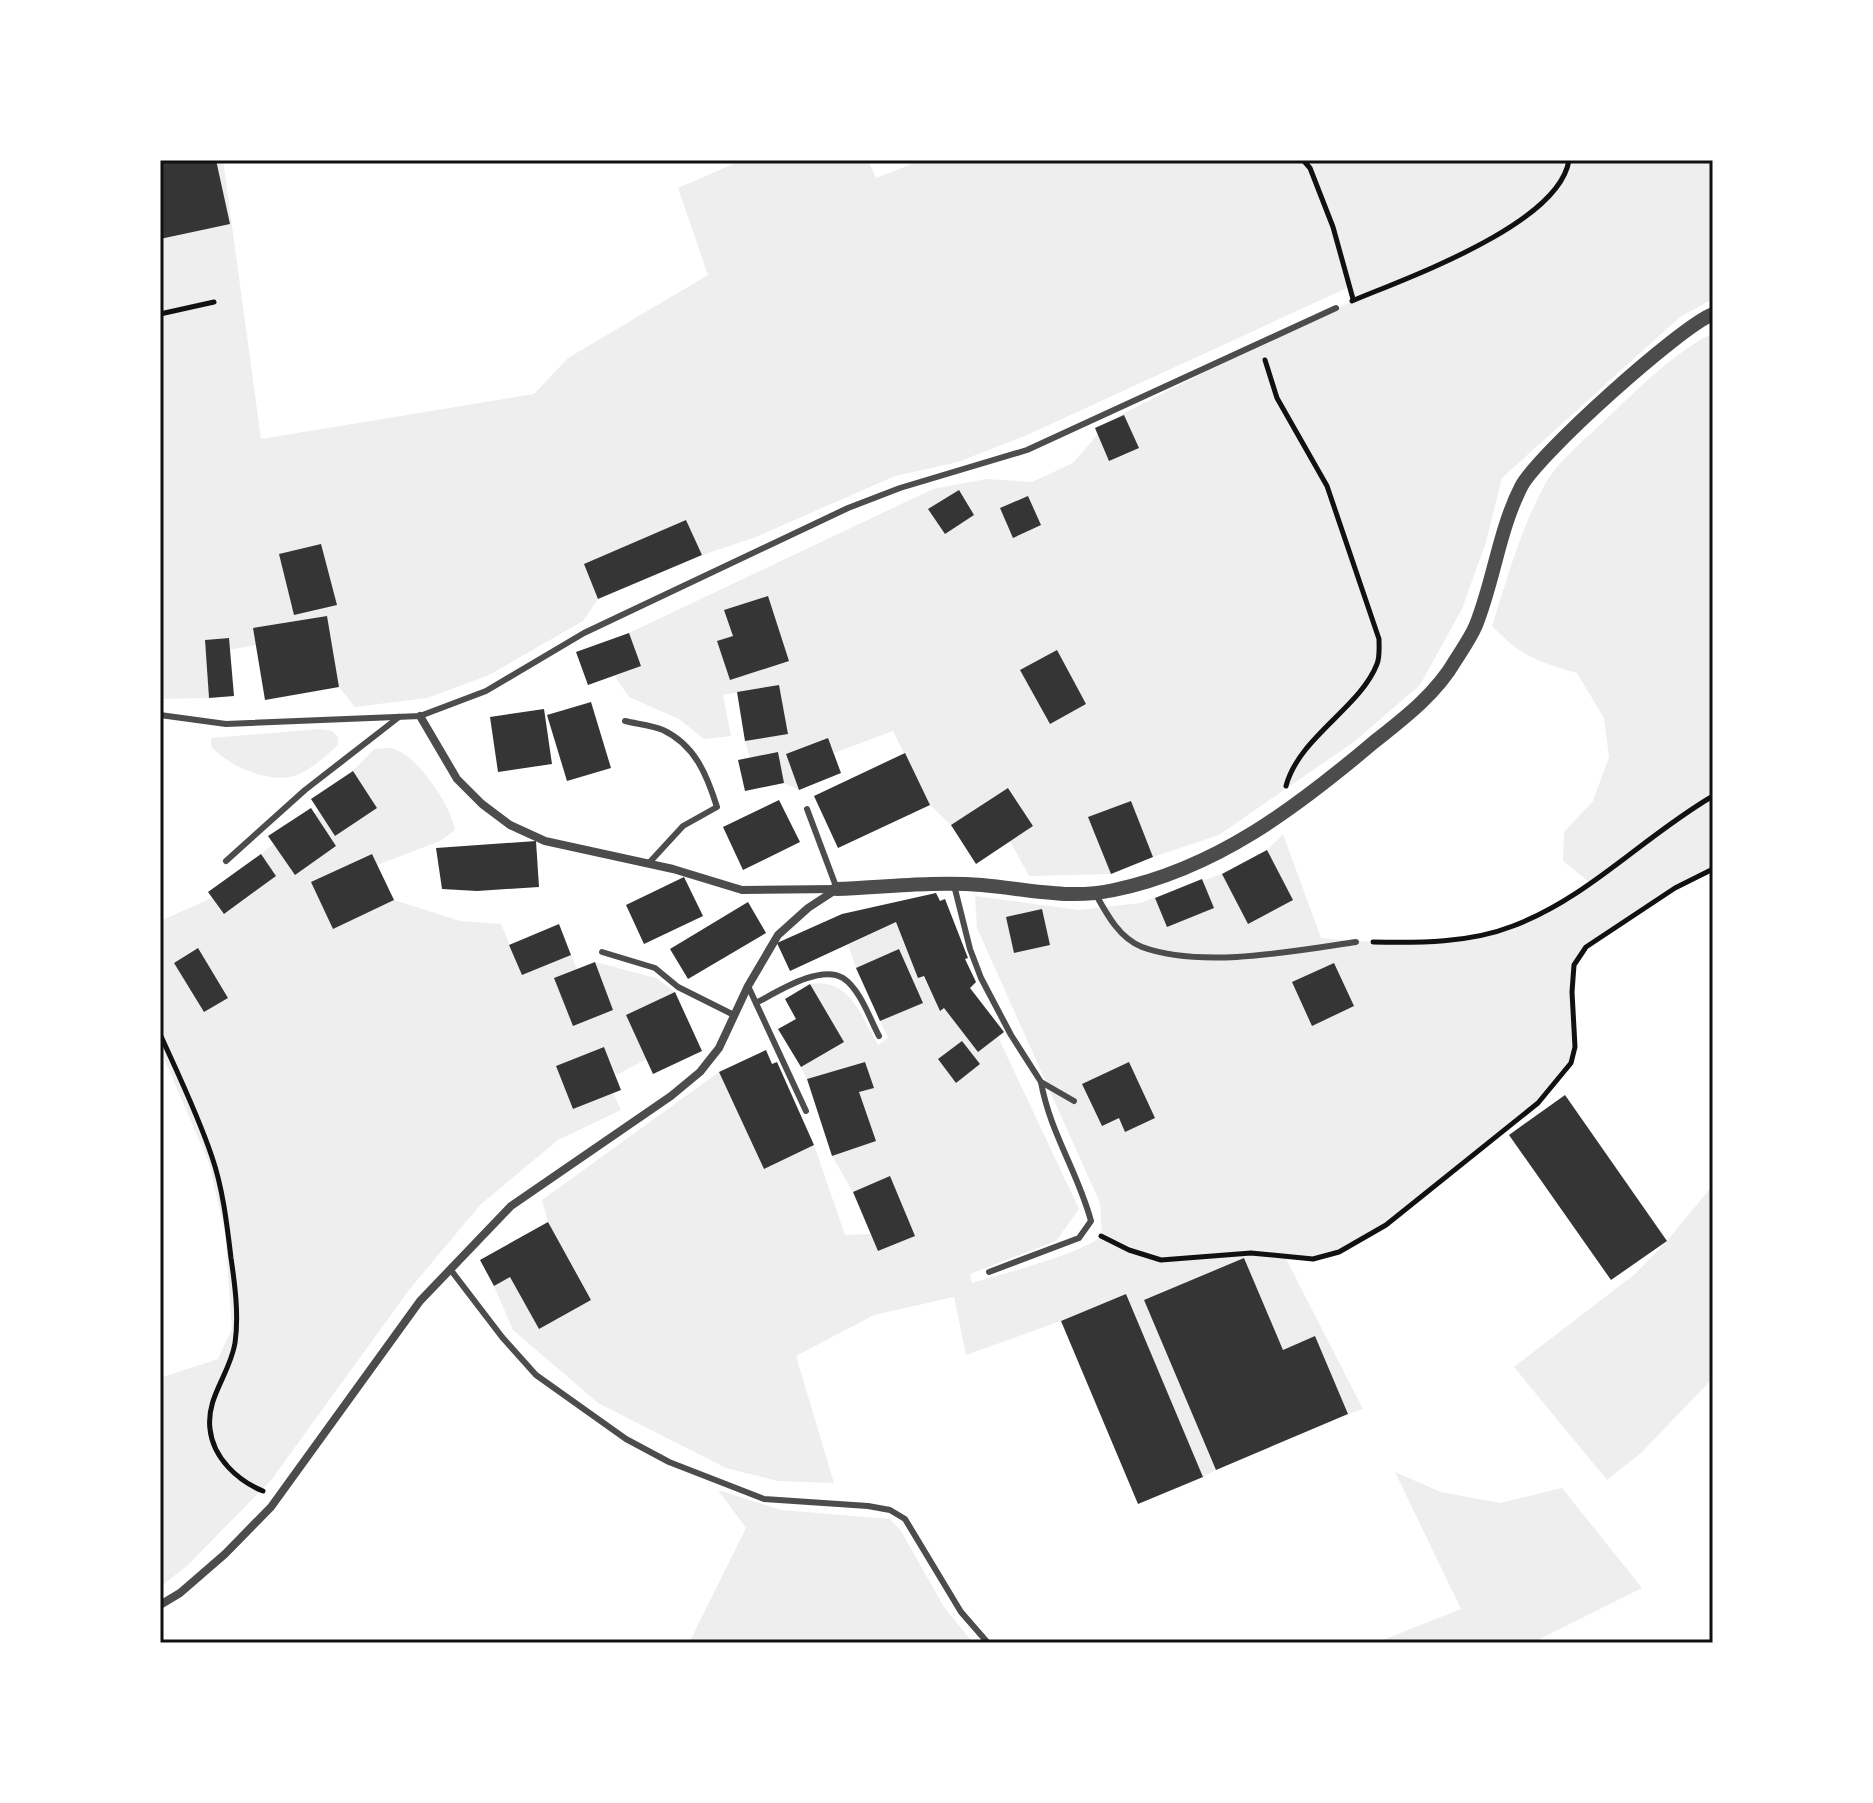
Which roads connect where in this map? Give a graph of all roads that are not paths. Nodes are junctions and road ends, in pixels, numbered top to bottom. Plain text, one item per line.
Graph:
1 (1336, 308) road end
2 (1713, 314) edge
3 (160, 715) edge
4 (420, 716) junction
5 (399, 717) junction
6 (625, 721) dead end
7 (807, 809) dead end
8 (226, 861) dead end
9 (648, 864) junction
10 (954, 885) junction
11 (837, 889) junction
12 (1095, 893) junction
13 (1356, 942) road end
14 (602, 952) dead end
15 (748, 986) junction
16 (756, 1003) junction
17 (734, 1015) junction
18 (879, 1036) dead end
19 (1041, 1082) junction
20 (1074, 1101) dead end
21 (806, 1111) dead end
22 (450, 1269) junction
23 (989, 1272) dead end
24 (160, 1605) edge
25 (988, 1643) edge

1 - 4 lane
2 - 12 street
3 - 5 lane
4 - 5 lane
4 - 9 street
5 - 8 lane
6 - 9 lane
7 - 11 lane
9 - 11 street
10 - 11 street
10 - 12 street
10 - 19 lane
11 - 15 street
12 - 13 lane
14 - 17 lane
15 - 16 lane
15 - 17 street
16 - 18 lane
16 - 21 lane
17 - 22 street
19 - 20 lane
19 - 23 lane
22 - 24 street
22 - 25 lane

